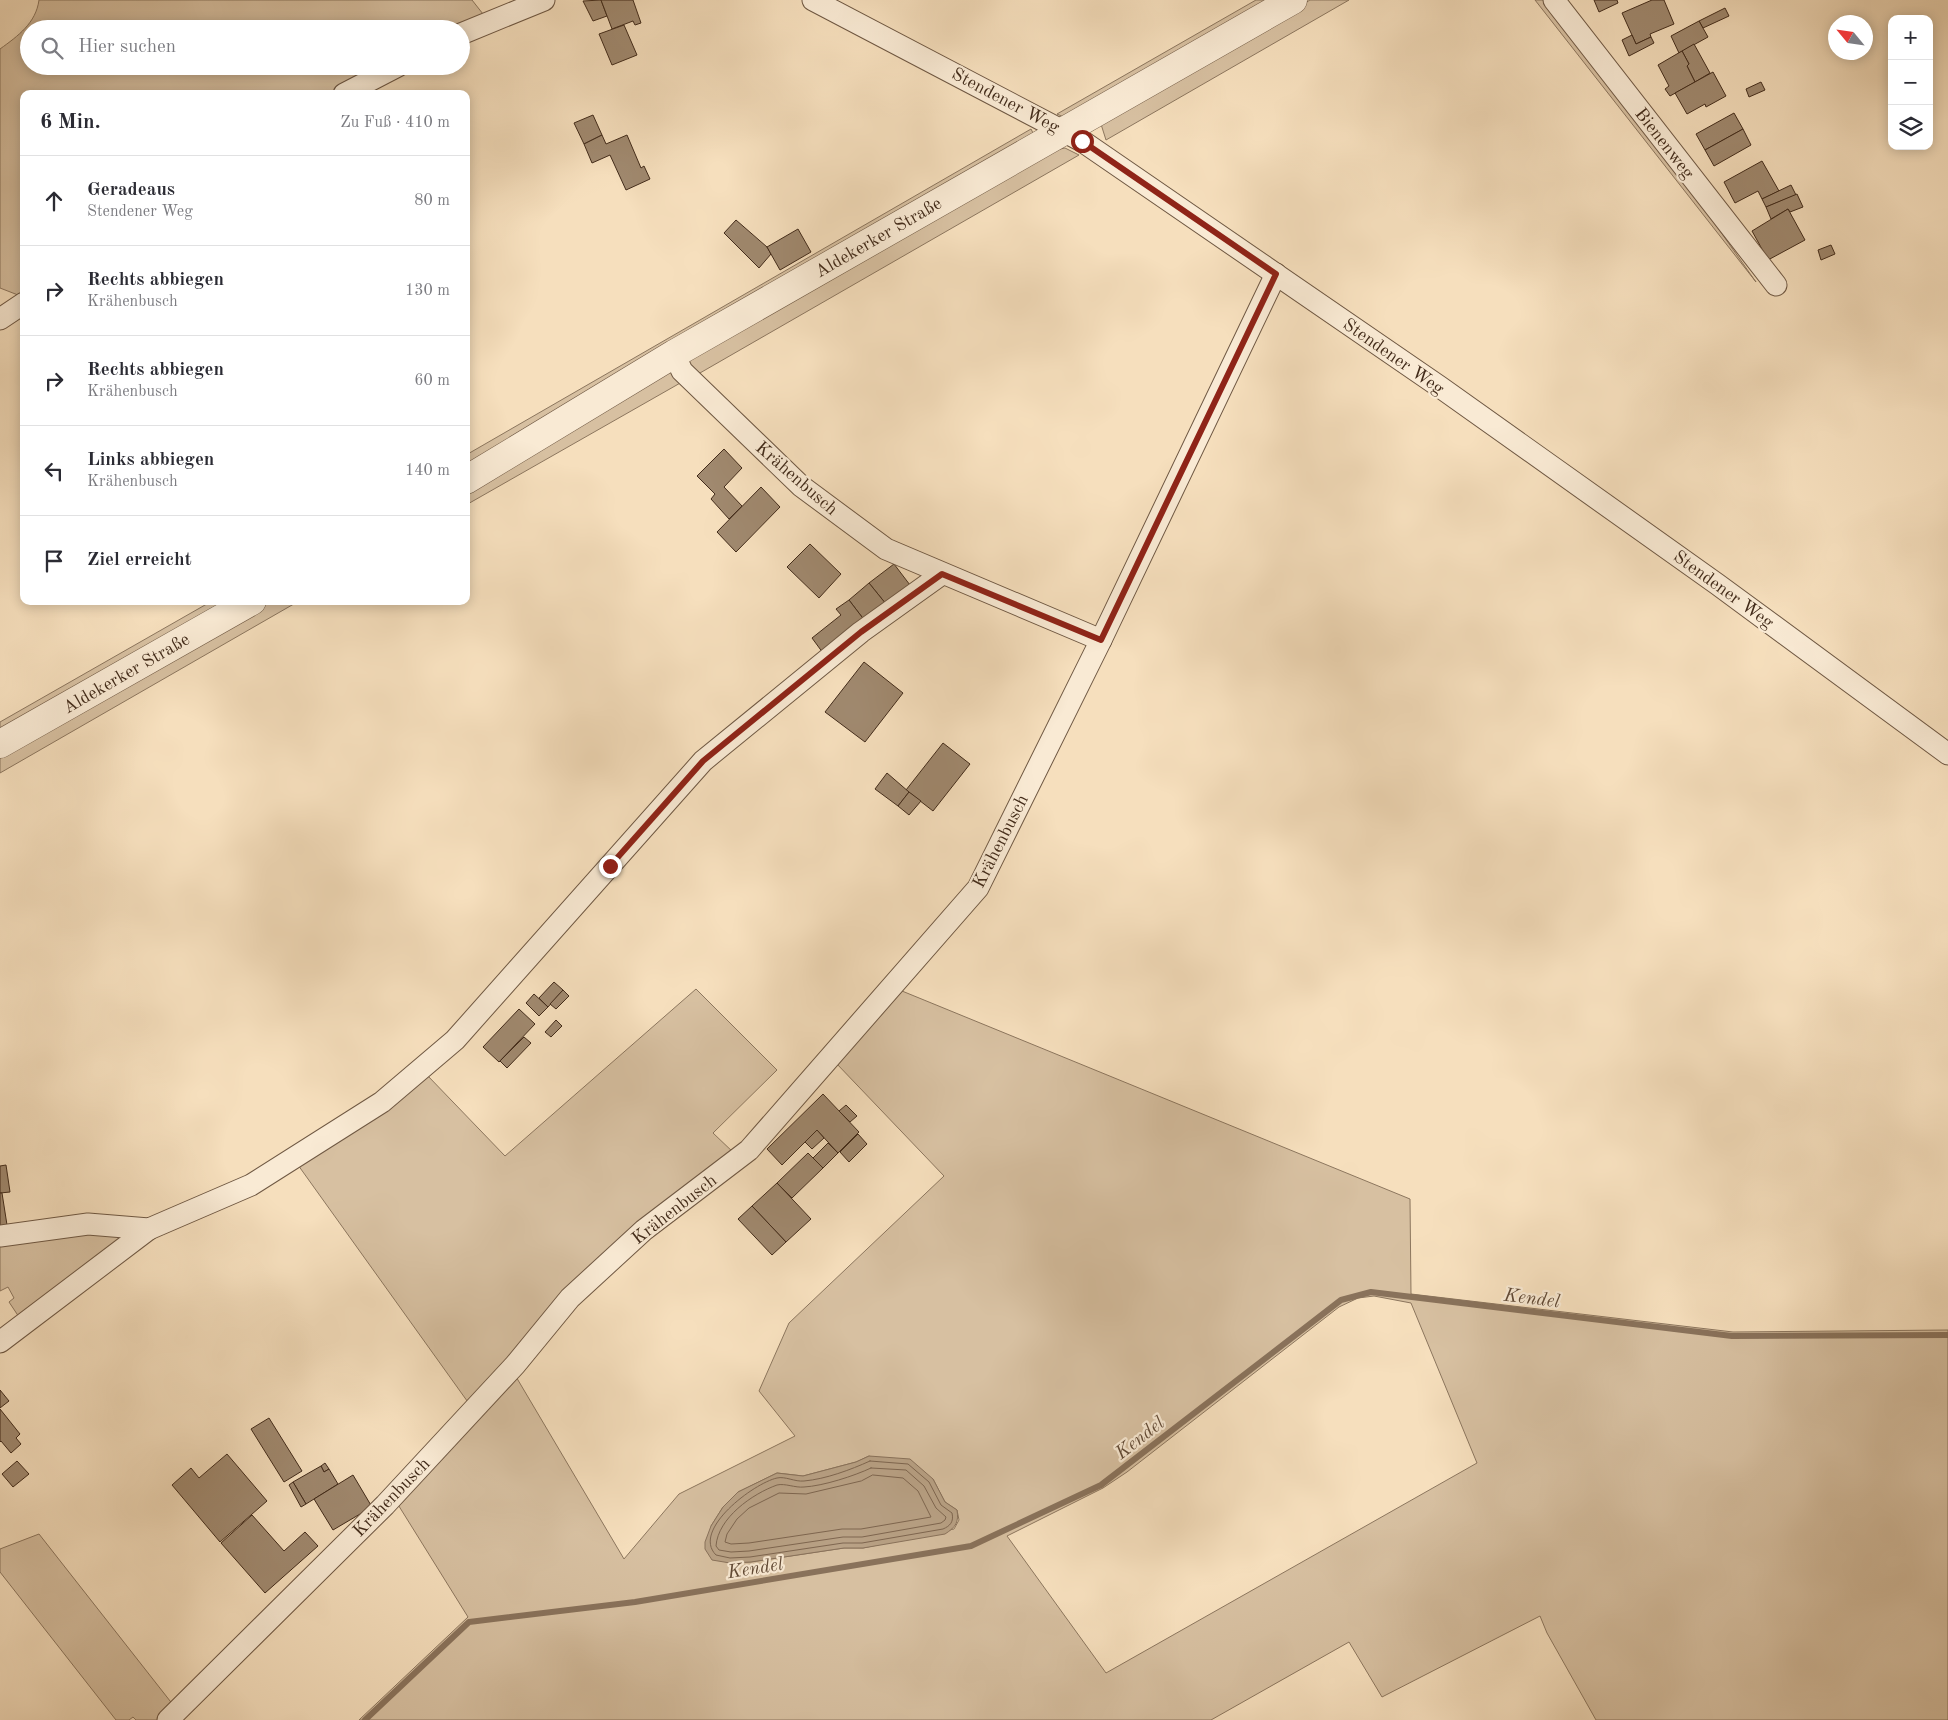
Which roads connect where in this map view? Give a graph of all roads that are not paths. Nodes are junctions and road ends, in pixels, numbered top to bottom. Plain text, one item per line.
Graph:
1 (544, 0) edge
2 (813, 0) edge
3 (1293, 0) edge
4 (1554, 0) edge
5 (470, 30) edge
6 (381, 75) edge
7 (352, 90) edge
8 (1064, 130) junction
9 (1276, 274) junction
10 (1776, 285) dead end
11 (20, 306) edge
12 (0, 318) edge
13 (674, 354) junction
14 (470, 478) edge
15 (942, 574) junction
16 (245, 605) edge
17 (1101, 640) junction
18 (0, 744) edge
19 (1948, 754) edge
20 (148, 1229) junction
21 (0, 1236) edge
22 (0, 1342) edge
23 (168, 1720) edge

1 - 5 street
2 - 8 street, Stendener Weg
3 - 8 street, Aldekerker Straße
4 - 10 street, Bienenweg
6 - 7 street
8 - 9 street, Stendener Weg
8 - 13 street, Aldekerker Straße
9 - 17 street, Krähenbusch
9 - 19 street, Stendener Weg
11 - 12 street
13 - 14 street, Aldekerker Straße
13 - 15 street, Krähenbusch
15 - 17 street, Krähenbusch
15 - 20 street
16 - 18 street, Aldekerker Straße
17 - 23 street, Krähenbusch
20 - 21 street
20 - 22 street

